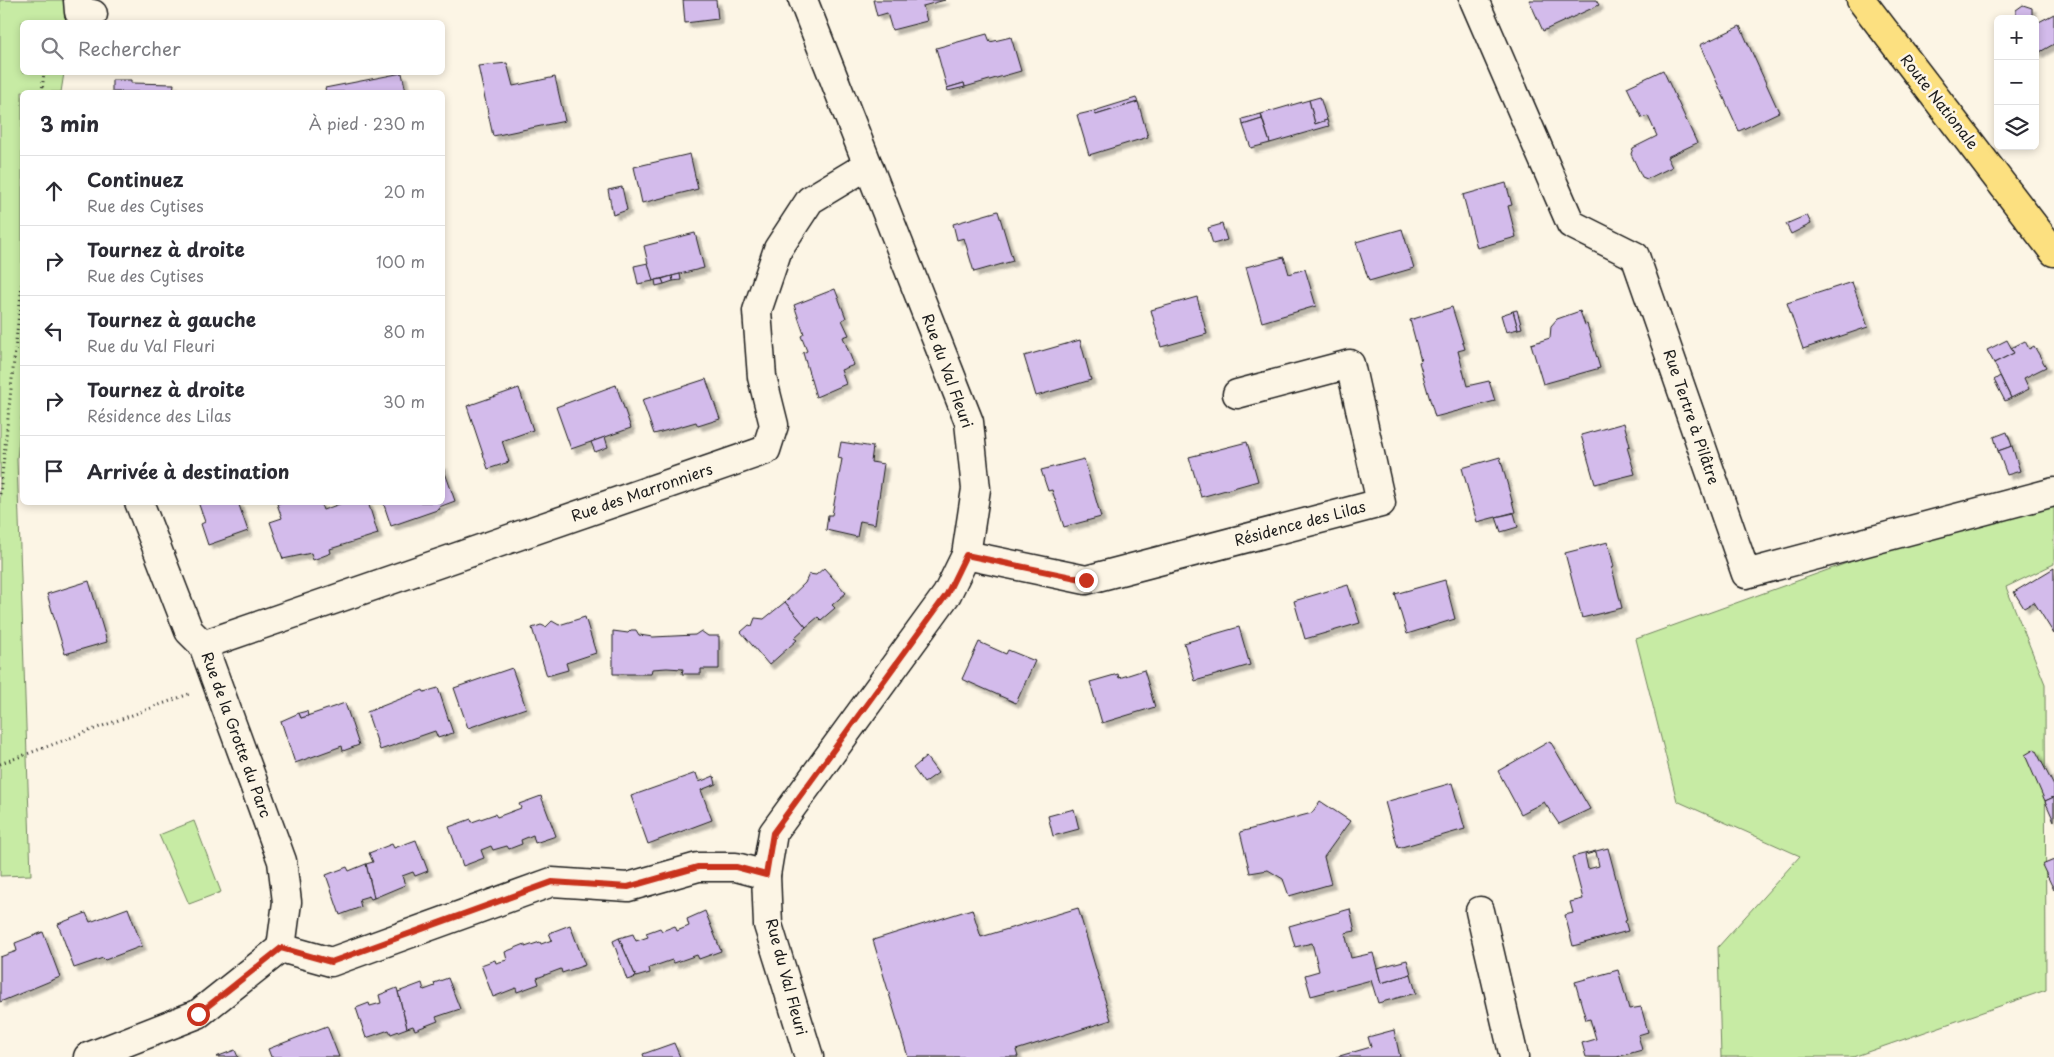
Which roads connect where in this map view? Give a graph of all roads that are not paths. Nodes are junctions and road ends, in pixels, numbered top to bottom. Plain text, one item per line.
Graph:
1 (803, 0) edge
2 (1474, 0) edge
3 (1861, 0) edge
4 (868, 165) junction
5 (2054, 252) edge
6 (1237, 394) dead end
7 (2054, 492) edge
8 (140, 505) edge
9 (966, 555) junction
10 (203, 645) junction
11 (766, 875) junction
12 (1480, 911) dead end
13 (281, 948) junction
14 (88, 1057) edge
15 (808, 1057) edge
16 (1514, 1057) edge

1 - 4 street, Rue du Val Fleuri
2 - 7 street, Rue Tertre à Pilâtre
3 - 5 main road, Route Nationale
4 - 9 street, Rue du Val Fleuri
4 - 10 street, Rue des Marronniers
6 - 9 street, Résidence des Lilas
8 - 10 street, Rue de la Grotte du Parc
9 - 11 street, Rue du Val Fleuri
10 - 13 street, Rue de la Grotte du Parc
11 - 13 street
11 - 15 street, Rue du Val Fleuri
12 - 16 street
13 - 14 street

